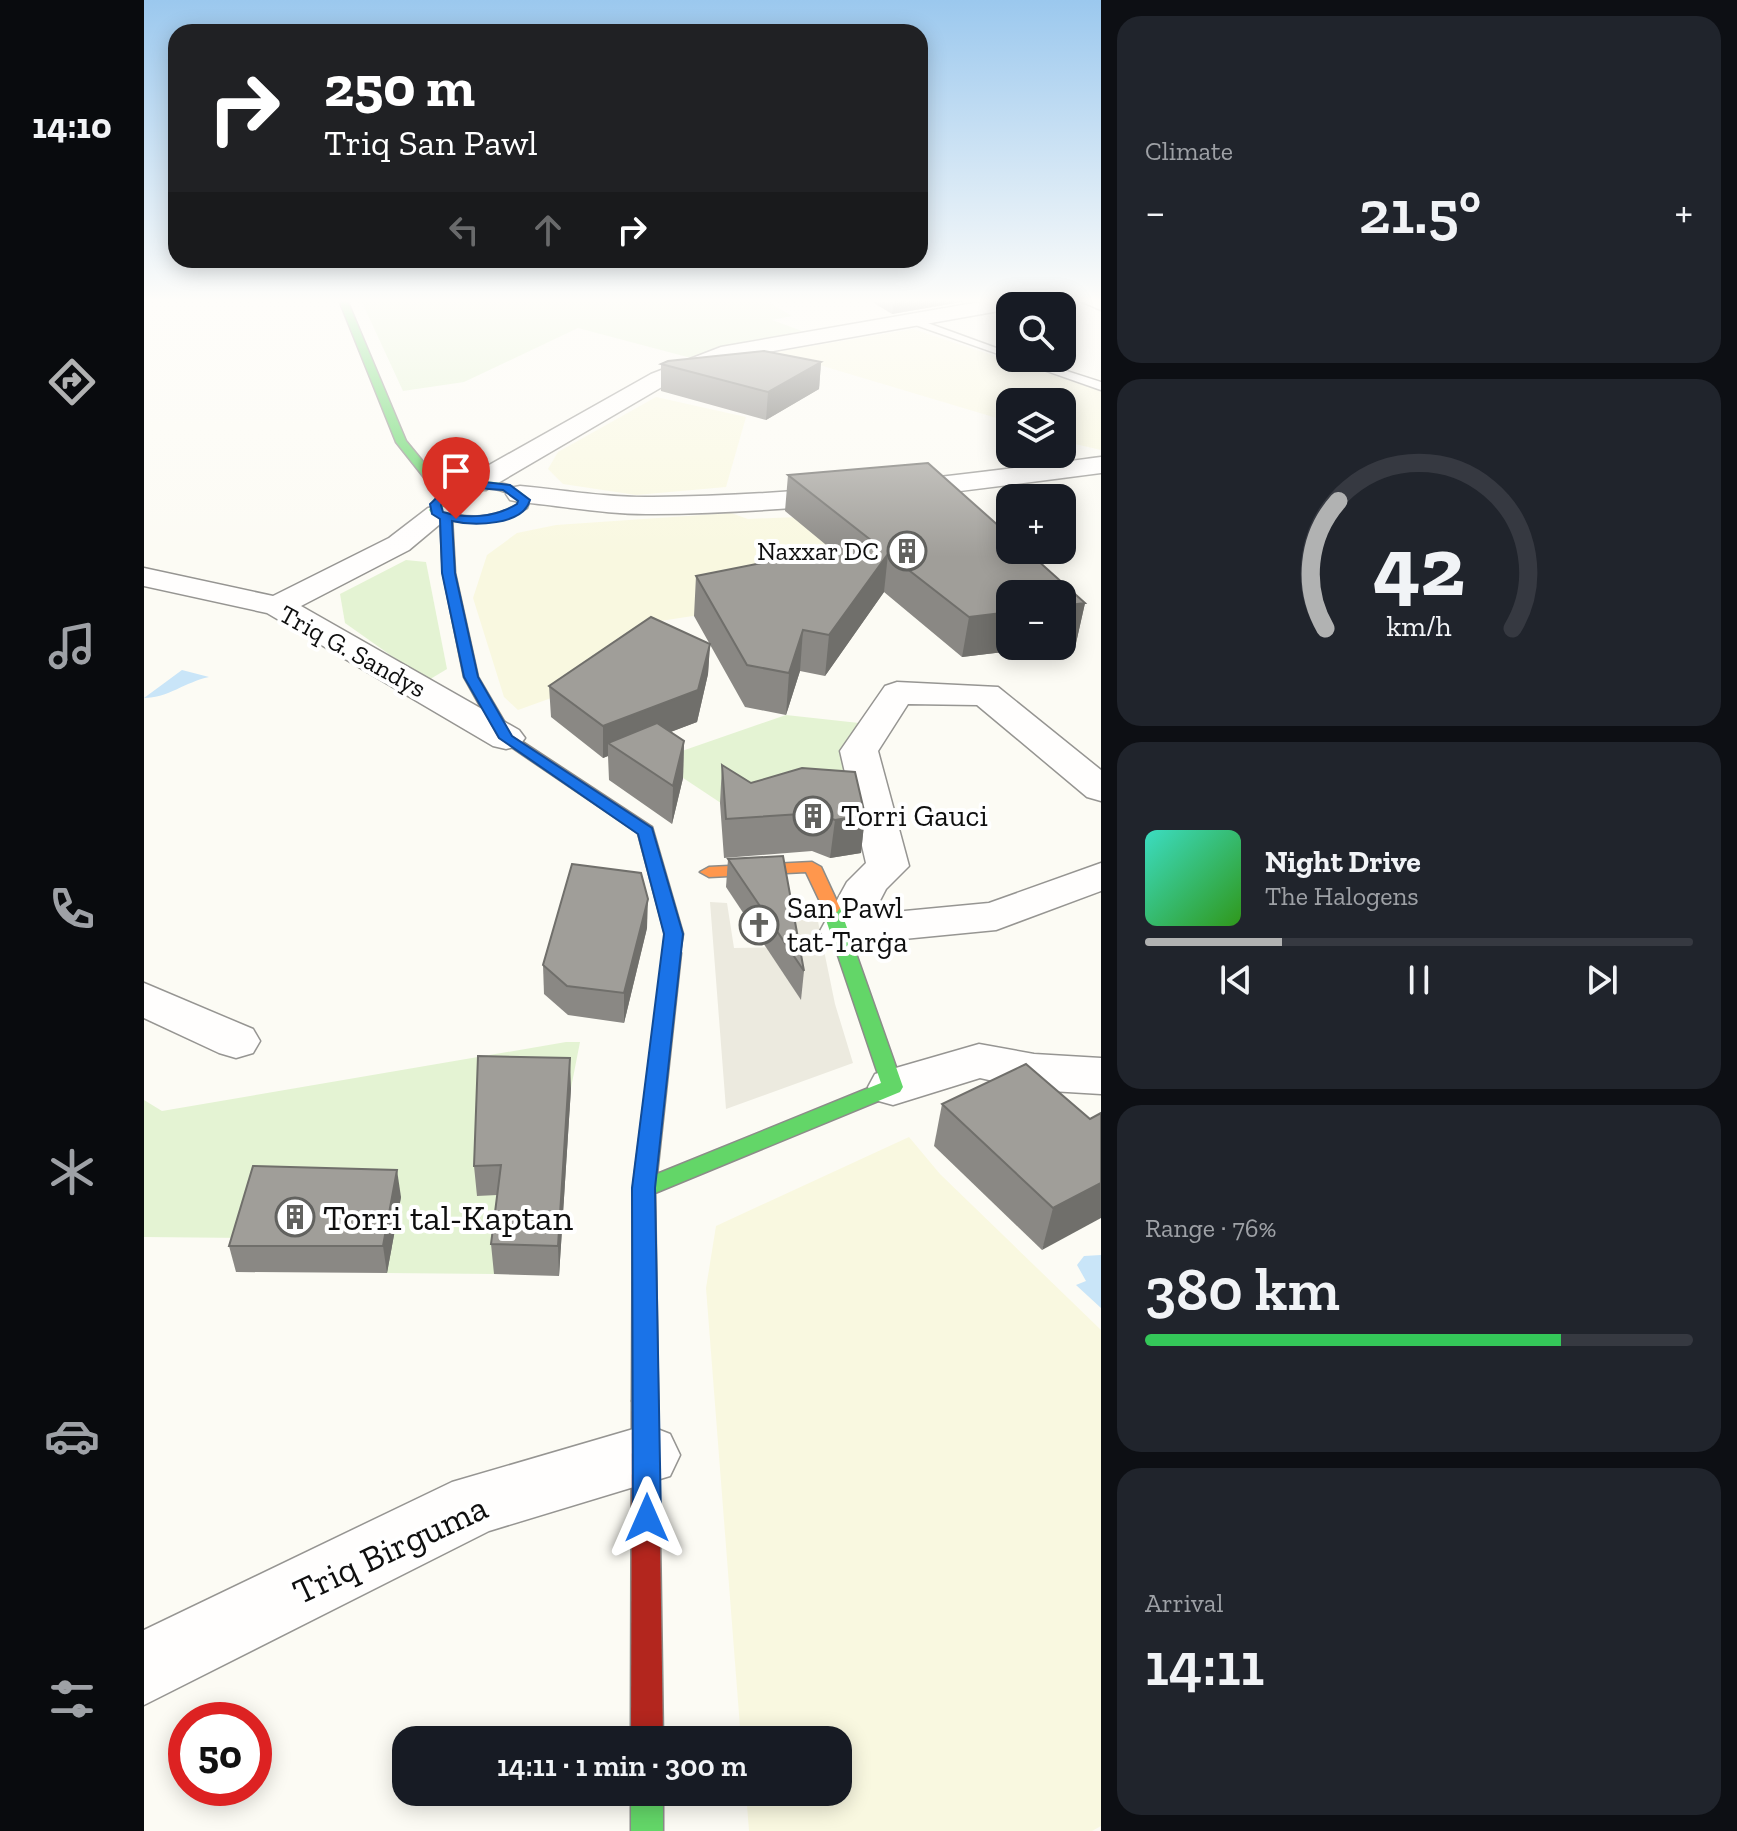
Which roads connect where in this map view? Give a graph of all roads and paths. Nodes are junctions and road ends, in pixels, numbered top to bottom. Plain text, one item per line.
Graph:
1 (378, 385) edge
2 (648, 385) edge
3 (535, 453) junction
4 (416, 462) junction
5 (1101, 465) edge
6 (472, 484) junction
7 (509, 504) junction
8 (442, 508) junction
9 (449, 573) junction
10 (144, 577) edge
11 (277, 606) junction
12 (506, 738) junction
13 (1101, 789) edge
14 (709, 872) dead end
15 (1101, 876) edge
16 (842, 931) junction
17 (144, 999) edge
18 (236, 1041) dead end
19 (1101, 1076) edge
20 (893, 1087) junction
21 (644, 1188) junction
22 (647, 1455) junction
23 (144, 1668) edge
24 (647, 1726) edge
25 (647, 1806) edge
26 (647, 1831) edge

1 - 4 main road
2 - 3 street
3 - 6 street
3 - 7 street
4 - 6 main road
4 - 8 main road
5 - 7 street
6 - 7 main road
6 - 8 main road
7 - 8 main road
7 - 9 main road
8 - 9 main road
8 - 11 street
9 - 12 main road
10 - 11 street, Triq G. Sandys
11 - 12 street, Triq G. Sandys
12 - 21 main road
13 - 16 street
14 - 16 main road
15 - 16 street
16 - 20 main road
17 - 18 street
19 - 20 street
20 - 21 main road
21 - 22 main road
22 - 23 street, Triq Birguma
22 - 24 main road
25 - 26 main road

